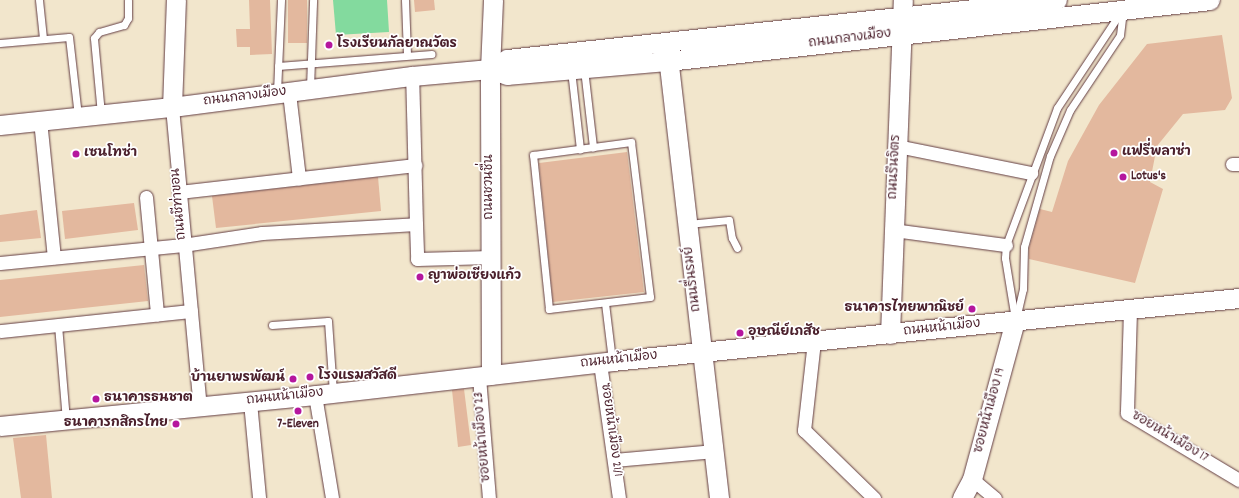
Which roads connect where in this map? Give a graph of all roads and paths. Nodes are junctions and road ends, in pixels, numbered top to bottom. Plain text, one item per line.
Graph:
1 (39, 0) edge
2 (128, 0) edge
3 (176, 0) edge
4 (281, 0) edge
5 (312, 0) edge
6 (405, 0) edge
7 (493, 0) edge
8 (1057, 0) edge
9 (1210, 0) edge
10 (1121, 5) edge
11 (903, 17) edge
12 (43, 39) junction
13 (667, 42) junction
14 (0, 43) edge
15 (432, 54) dead end
16 (407, 55) junction
17 (668, 61) junction
18 (311, 63) junction
19 (278, 66) junction
20 (490, 69) junction
21 (577, 69) junction
22 (412, 76) junction
23 (310, 91) junction
24 (283, 94) junction
25 (172, 107) junction
26 (101, 114) junction
27 (78, 117) junction
28 (40, 120) junction
29 (0, 125) edge
30 (897, 146) junction
31 (593, 147) junction
32 (580, 149) junction
33 (415, 165) junction
34 (1031, 173) junction
35 (299, 178) junction
36 (179, 192) junction
37 (146, 197) dead end
38 (416, 224) junction
39 (687, 224) junction
40 (893, 230) junction
41 (183, 245) junction
42 (1006, 245) junction
43 (151, 247) junction
44 (737, 248) dead end
45 (54, 257) junction
46 (491, 257) junction
47 (0, 263) edge
48 (1239, 298) edge
49 (605, 303) junction
50 (1130, 310) junction
51 (191, 311) junction
52 (157, 314) junction
53 (1015, 321) junction
54 (58, 325) junction
55 (272, 325) dead end
56 (0, 331) edge
57 (890, 334) junction
58 (814, 341) junction
59 (702, 352) junction
60 (606, 362) junction
61 (485, 376) junction
62 (324, 394) junction
63 (250, 402) junction
64 (200, 407) junction
65 (66, 420) junction
66 (0, 426) edge
67 (714, 451) junction
68 (614, 460) junction
69 (972, 479) junction
70 (1239, 480) edge
71 (259, 498) edge
72 (332, 498) edge
73 (489, 498) edge
74 (619, 498) edge
75 (719, 498) edge
76 (874, 498) edge
77 (962, 498) edge
78 (995, 498) edge

1 - 12 lane
2 - 26 lane
3 - 25 street, ถนนชีท่าขอน
4 - 19 lane
5 - 18 lane
6 - 16 lane
7 - 20 street, ถนนชวนชื่น
8 - 11 street, ถนนกลางเมือง
9 - 10 street, ถนนกลางเมือง
10 - 11 street, ถนนกลางเมือง
10 - 34 lane
10 - 53 lane
11 - 13 street, ถนนกลางเมือง
11 - 17 street, ถนนกลางเมือง
11 - 30 street, ถนนรึนจิตร
12 - 14 lane
12 - 27 lane
13 - 17 street, ถนนรื่นรมย์
13 - 20 street, ถนนกลางเมือง
15 - 16 lane
16 - 18 lane
17 - 21 street, ถนนกลางเมือง
17 - 39 street, ถนนรื่นรมย์
18 - 19 lane
18 - 23 lane
19 - 24 lane
20 - 21 street, ถนนกลางเมือง
20 - 22 street, ถนนกลางเมือง
20 - 46 street, ถนนชวนชื่น
21 - 31 lane
21 - 32 lane
22 - 23 street, ถนนกลางเมือง
22 - 33 street
23 - 24 street, ถนนกลางเมือง
24 - 25 street, ถนนกลางเมือง
24 - 35 street
25 - 26 street, ถนนกลางเมือง
25 - 36 street, ถนนชีท่าขอน
26 - 27 street, ถนนกลางเมือง
27 - 28 street, ถนนกลางเมือง
28 - 29 street, ถนนกลางเมือง
28 - 45 street
30 - 34 street
30 - 40 street, ถนนรึนจิตร
31 - 32 lane
31 - 49 lane
32 - 49 lane
33 - 35 street
33 - 38 street
34 - 42 lane
35 - 36 street
36 - 41 street, ถนนชีท่าขอน
37 - 43 street
38 - 41 street
38 - 46 street
39 - 44 lane
39 - 59 street, ถนนรื่นรมย์
40 - 42 street
40 - 57 street, ถนนรึนจิตร
41 - 43 street
41 - 51 street, ถนนชีท่าขอน
42 - 53 lane
43 - 45 street
43 - 52 street
45 - 47 street
46 - 61 street, ถนนชวนชื่น
48 - 50 street, ถนนหน้าเมือง
49 - 60 lane
50 - 53 street, ถนนหน้าเมือง
50 - 70 street, ซอยหน้าเมือง 17
51 - 52 street
51 - 64 street, ถนนชีท่าขอน
52 - 54 street
53 - 57 street, ถนนหน้าเมือง
53 - 69 street, ซอยหน้าเมือง 19
54 - 56 street
54 - 65 lane
55 - 62 lane
57 - 58 street, ถนนหน้าเมือง
58 - 59 street, ถนนหน้าเมือง
58 - 76 street
59 - 60 street, ถนนหน้าเมือง
59 - 67 street, ถนนรื่นรมย์
60 - 61 street, ถนนหน้าเมือง
60 - 68 street, ซอยหน้าเมือง 21/1
61 - 62 street, ถนนหน้าเมือง
61 - 73 street, ซอยหน้าเมือง 23
62 - 63 street, ถนนหน้าเมือง
62 - 72 street
63 - 64 street, ถนนหน้าเมือง
63 - 71 street
64 - 65 street, ถนนหน้าเมือง
65 - 66 street, ถนนหน้าเมือง
67 - 68 street
67 - 75 street, ถนนรื่นรมย์
68 - 74 street, ซอยหน้าเมือง 21/1
69 - 77 street, ซอยหน้าเมือง 19
69 - 78 street

